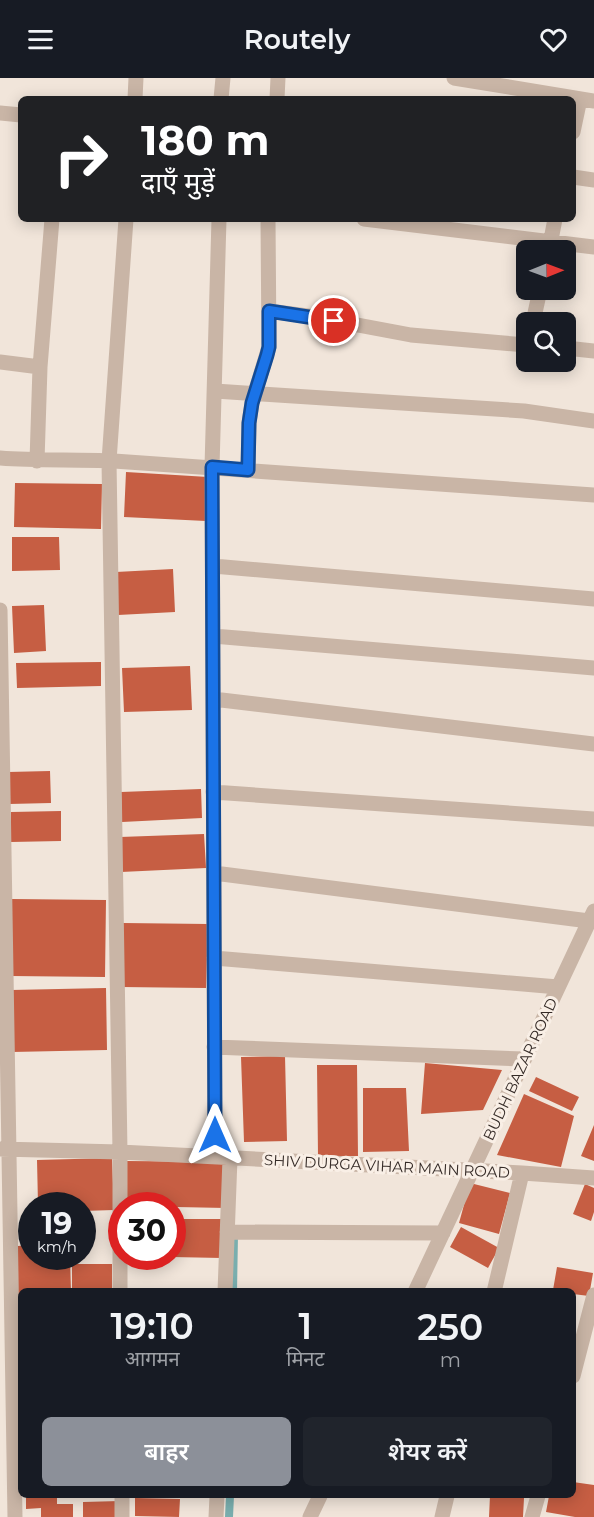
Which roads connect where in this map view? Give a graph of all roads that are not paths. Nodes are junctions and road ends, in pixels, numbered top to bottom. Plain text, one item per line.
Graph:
1 (136, 78) edge
2 (223, 78) edge
3 (278, 78) edge
4 (462, 79) edge
5 (135, 96) edge
6 (221, 96) edge
7 (277, 96) edge
8 (563, 96) edge
9 (587, 100) edge
10 (0, 113) edge
11 (18, 115) edge
12 (576, 125) edge
13 (576, 177) edge
14 (594, 180) edge
15 (52, 222) edge
16 (126, 222) edge
17 (219, 222) edge
18 (268, 222) edge
19 (384, 222) edge
20 (554, 222) edge
21 (550, 240) edge
22 (516, 242) edge
23 (576, 247) edge
24 (594, 247) edge
25 (269, 311) junction
26 (516, 344) edge
27 (576, 349) edge
28 (594, 351) edge
29 (0, 362) edge
30 (40, 367) junction
31 (214, 391) junction
32 (255, 394) junction
33 (594, 421) edge
34 (0, 458) edge
35 (38, 460) junction
36 (109, 461) junction
37 (212, 467) junction
38 (248, 470) junction
39 (594, 495) edge
40 (213, 566) junction
41 (594, 599) edge
42 (0, 610) edge
43 (213, 636) junction
44 (594, 668) edge
45 (213, 699) junction
46 (594, 744) edge
47 (213, 792) junction
48 (594, 819) edge
49 (214, 873) junction
50 (592, 916) edge
51 (214, 958) junction
52 (558, 987) junction
53 (214, 1047) junction
54 (524, 1059) junction
55 (4, 1149) edge
56 (120, 1152) junction
57 (223, 1157) junction
58 (472, 1171) junction
59 (522, 1173) junction
60 (594, 1178) edge
61 (228, 1232) junction
62 (443, 1233) junction
63 (120, 1288) edge
64 (225, 1288) edge
65 (417, 1288) edge
66 (495, 1288) edge
67 (594, 1295) edge
68 (576, 1364) edge
69 (122, 1498) edge
70 (217, 1498) edge
71 (319, 1498) edge
72 (447, 1498) edge
73 (537, 1498) edge
74 (15, 1517) edge
75 (122, 1517) edge
76 (216, 1517) edge
77 (309, 1517) edge
78 (442, 1517) edge
79 (532, 1517) edge

1 - 5 street
2 - 6 street
3 - 7 street
4 - 8 street
9 - 12 street
10 - 11 street
13 - 14 street
15 - 30 street
16 - 36 street
17 - 31 street
18 - 25 street
19 - 22 street
20 - 21 street
23 - 24 street
25 - 26 street
25 - 32 street
27 - 28 street
29 - 30 street
30 - 35 street
31 - 32 street
31 - 37 street
32 - 33 street
32 - 38 street
34 - 35 street
35 - 36 street
36 - 37 street
36 - 56 street
37 - 38 street
37 - 40 street
38 - 39 street
40 - 41 street
40 - 43 street
42 - 55 street
43 - 44 street
43 - 45 street
45 - 46 street
45 - 47 street
47 - 48 street
47 - 49 street
49 - 50 street
49 - 51 street
50 - 52 street, BUDH BAZAR ROAD
51 - 52 street
51 - 53 street
52 - 54 street, BUDH BAZAR ROAD
53 - 54 street
53 - 57 street
54 - 58 street, BUDH BAZAR ROAD
55 - 56 street, SHIV DURGA VIHAR MAIN ROAD
55 - 74 street
56 - 57 street, SHIV DURGA VIHAR MAIN ROAD
56 - 63 street
57 - 58 street, SHIV DURGA VIHAR MAIN ROAD
57 - 61 street
58 - 59 street, SHIV DURGA VIHAR MAIN ROAD
58 - 62 street, BUDH BAZAR ROAD
59 - 60 street, SHIV DURGA VIHAR MAIN ROAD
59 - 66 street
61 - 62 street
61 - 64 street
62 - 65 street, BUDH BAZAR ROAD
67 - 68 street
69 - 75 street
70 - 76 street
71 - 77 street
72 - 78 street
73 - 79 street

